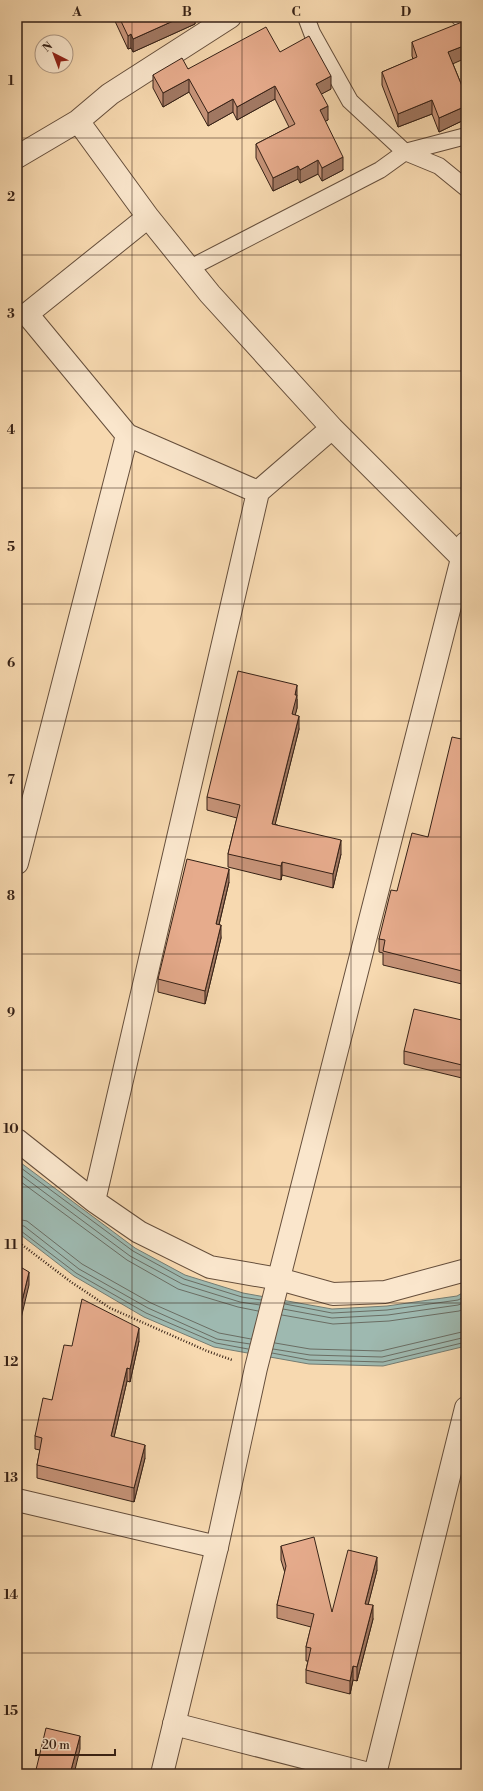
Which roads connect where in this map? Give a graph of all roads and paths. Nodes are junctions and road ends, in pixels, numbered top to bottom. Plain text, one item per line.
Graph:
1 (230, 17) edge
2 (306, 17) edge
3 (460, 17) edge
4 (466, 24) edge
5 (78, 121) junction
6 (466, 136) edge
7 (405, 152) junction
8 (17, 157) edge
9 (466, 188) edge
10 (148, 217) junction
11 (190, 268) junction
12 (22, 321) edge
13 (332, 428) junction
14 (127, 435) junction
15 (258, 492) junction
16 (465, 554) edge
17 (17, 863) edge
18 (17, 1140) edge
19 (94, 1201) junction
20 (17, 1241) edge
21 (466, 1270) edge
22 (279, 1278) junction
23 (256, 1368) junction
24 (466, 1408) edge
25 (18, 1503) edge
26 (217, 1547) junction
27 (174, 1724) junction
28 (162, 1774) edge
29 (369, 1774) edge
30 (375, 1774) edge

1 - 5 street
2 - 7 lane
3 - 4 lane
5 - 8 street
5 - 10 street
6 - 7 lane
7 - 9 lane
7 - 11 lane
10 - 11 street
10 - 12 street
11 - 13 street
12 - 14 street
13 - 15 street
13 - 16 street
14 - 15 street
14 - 17 street
15 - 19 street
16 - 22 street
18 - 19 street
19 - 22 street
20 - 23 path
21 - 22 street
22 - 23 street
23 - 26 street
24 - 30 street
25 - 26 street
26 - 27 street
27 - 28 street
27 - 29 street

